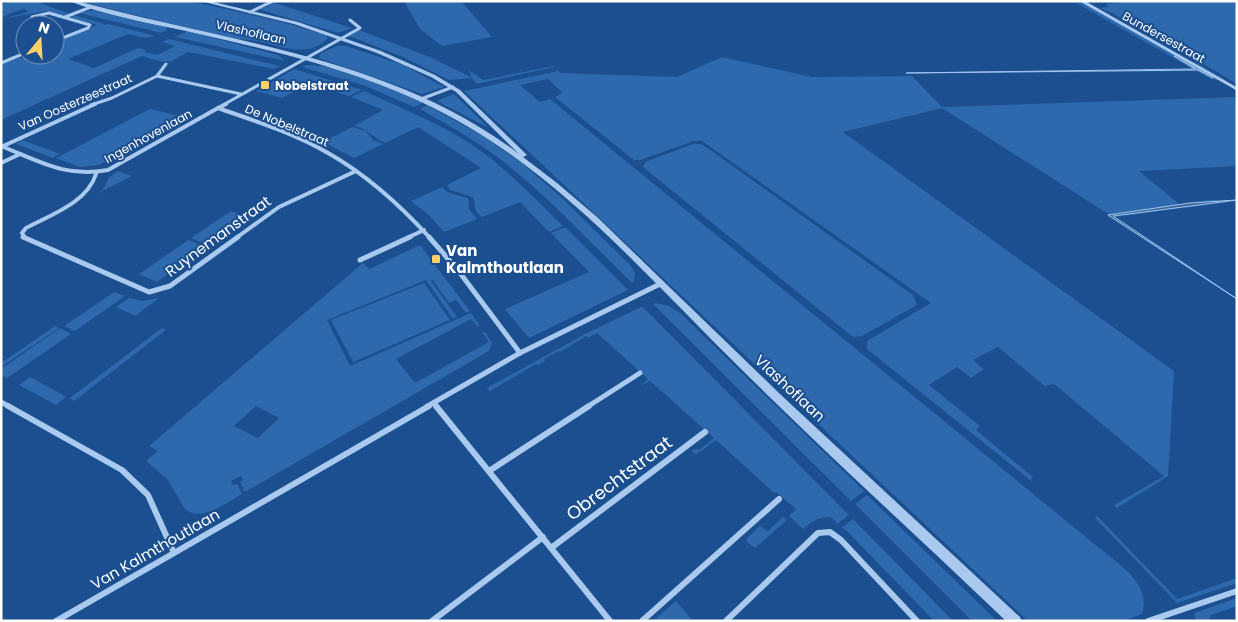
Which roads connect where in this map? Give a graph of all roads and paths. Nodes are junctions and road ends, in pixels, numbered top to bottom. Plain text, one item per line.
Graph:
1 (71, 1) edge
2 (202, 1) edge
3 (273, 1) edge
4 (1082, 1) edge
5 (91, 7) junction
6 (250, 12) junction
7 (40, 15) edge
8 (57, 15) edge
9 (65, 17) joint
10 (350, 20) dead end
11 (65, 37) edge
12 (340, 38) junction
13 (15, 57) edge
14 (304, 58) junction
15 (1, 63) edge
16 (166, 64) dead end
17 (157, 76) junction
18 (453, 87) junction
19 (1237, 89) edge
20 (242, 94) junction
21 (421, 99) junction
22 (218, 108) junction
23 (1, 146) edge
24 (20, 154) junction
25 (1, 163) edge
26 (356, 171) junction
27 (96, 174) junction
28 (545, 176) junction
29 (424, 230) junction
30 (360, 260) dead end
31 (660, 284) junction
32 (520, 353) junction
33 (640, 373) dead end
34 (1, 402) edge
35 (434, 403) junction
36 (705, 432) dead end
37 (489, 471) junction
38 (779, 500) dead end
39 (543, 537) junction
40 (551, 548) junction
41 (174, 553) junction
42 (1237, 591) edge
43 (56, 621) edge
44 (432, 621) edge
45 (610, 621) edge
46 (642, 621) edge
47 (726, 621) edge
48 (917, 621) edge
49 (1016, 621) edge
50 (1148, 621) edge

1 - 5 street, Vlashoflaan
2 - 6 street, Vlashoflaan
3 - 6 street
4 - 19 street, Bundersestraat
5 - 9 street
5 - 14 street, Vlashoflaan
6 - 12 street, Vlashoflaan
7 - 8 street
9 - 11 street
10 - 12 street, De Nobelstraat
12 - 14 street, De Nobelstraat
12 - 18 street, Vlashoflaan
13 - 15 street
14 - 20 street, De Nobelstraat
14 - 21 street, Vlashoflaan
16 - 17 street, Van Oosterzeestraat
17 - 20 street
17 - 23 street, Van Oosterzeestraat
18 - 21 street
18 - 28 street, Vlashoflaan
20 - 22 street, De Nobelstraat
21 - 28 street, Vlashoflaan
22 - 26 street, De Nobelstraat
22 - 27 street, Ingenhovenlaan
23 - 24 street, Ingenhovenlaan
24 - 25 street
24 - 27 street, Ingenhovenlaan
26 - 27 street, Ruynemanstraat
26 - 29 street, De Nobelstraat
28 - 31 street, Vlashoflaan
29 - 30 street
29 - 32 street, De Nobelstraat
31 - 32 street, Van Kalmthoutlaan
31 - 49 street, Vlashoflaan
32 - 35 street, Van Kalmthoutlaan
33 - 37 street
34 - 41 street
35 - 37 street
35 - 41 street, Van Kalmthoutlaan
36 - 40 street, Obrechtstraat
37 - 39 street
38 - 46 street
39 - 40 street
39 - 44 street
40 - 45 street
41 - 43 street, Van Kalmthoutlaan
42 - 50 street
47 - 48 street

